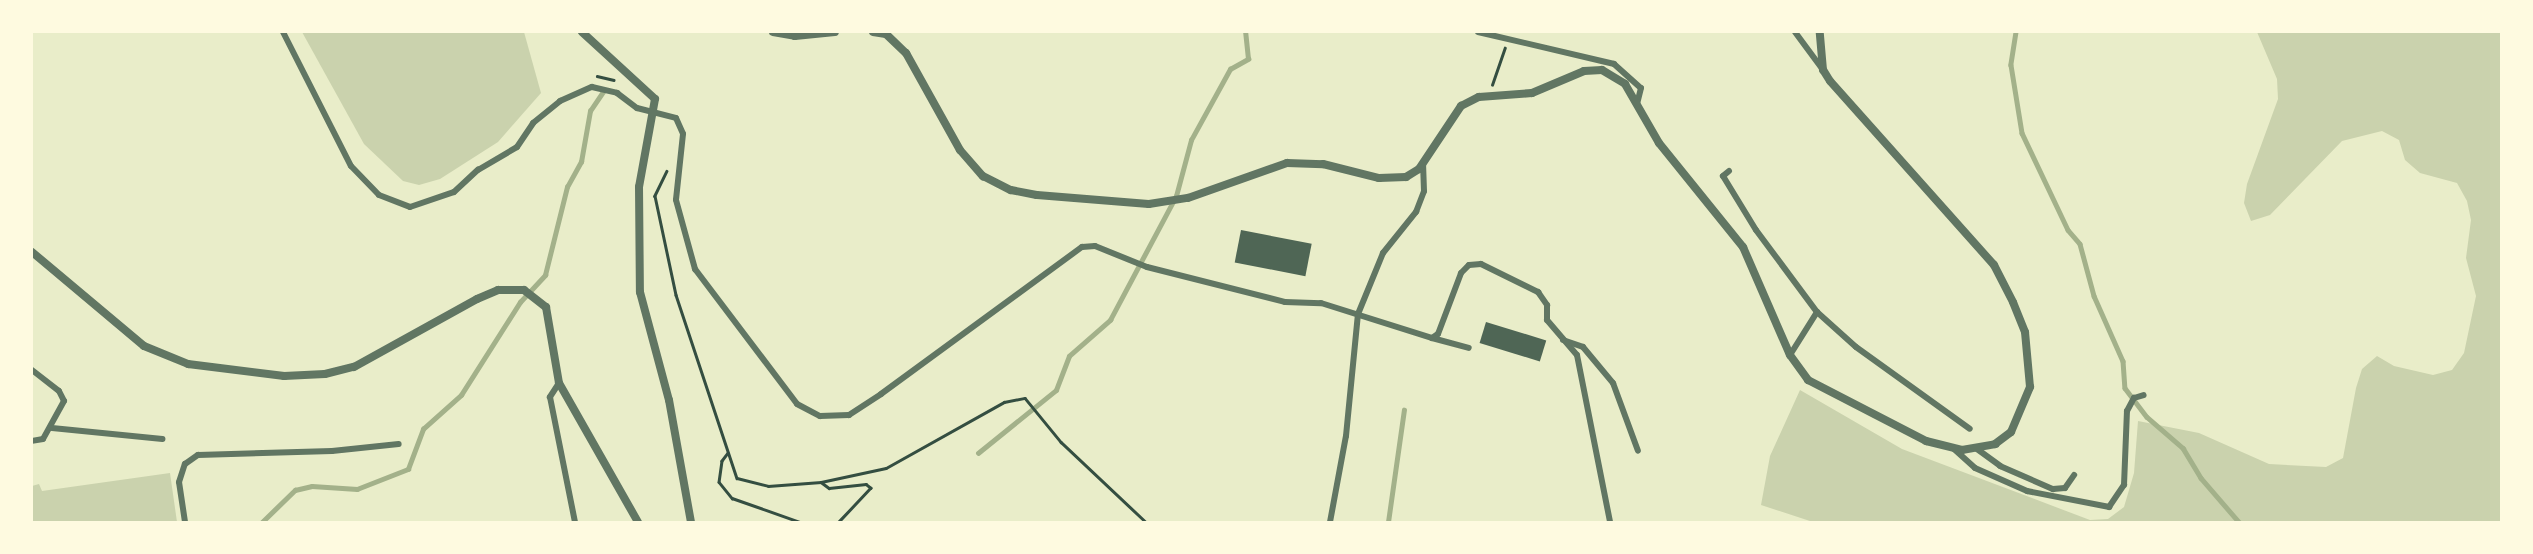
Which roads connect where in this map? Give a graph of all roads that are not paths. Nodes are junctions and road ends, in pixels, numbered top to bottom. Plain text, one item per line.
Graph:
1 (283, 32) edge
2 (582, 32) edge
3 (774, 32) edge
4 (835, 32) edge
5 (873, 32) edge
6 (1478, 32) edge
7 (1795, 32) edge
8 (1820, 32) edge
9 (1823, 70) junction
10 (1637, 104) junction
11 (654, 112) junction
12 (1423, 163) junction
13 (1729, 171) dead end
14 (32, 252) edge
15 (1817, 312) junction
16 (1357, 314) junction
17 (1432, 338) junction
18 (1563, 340) junction
19 (1469, 348) dead end
20 (1790, 355) junction
21 (32, 370) edge
22 (559, 383) junction
23 (2144, 395) dead end
24 (52, 428) junction
25 (1970, 429) dead end
26 (162, 439) dead end
27 (32, 441) edge
28 (399, 444) dead end
29 (1954, 449) junction
30 (1977, 449) junction
31 (1638, 451) dead end
32 (2074, 475) dead end
33 (185, 523) edge
34 (575, 523) edge
35 (638, 523) edge
36 (691, 523) edge
37 (1330, 523) edge
38 (1610, 523) edge

1 - 11 street
2 - 11 street
3 - 4 street
5 - 12 street
6 - 10 street
7 - 9 street
8 - 9 street
9 - 30 street
10 - 12 street
10 - 20 street
11 - 16 street
11 - 36 street
12 - 16 street
13 - 15 street
14 - 22 street
15 - 20 street
15 - 25 street
16 - 17 street
16 - 37 street
17 - 18 street
17 - 19 street
18 - 31 street
18 - 38 street
20 - 29 street
21 - 24 street
22 - 34 street
22 - 35 street
23 - 29 street
24 - 26 street
24 - 27 street
28 - 33 street
29 - 30 street
30 - 32 street

